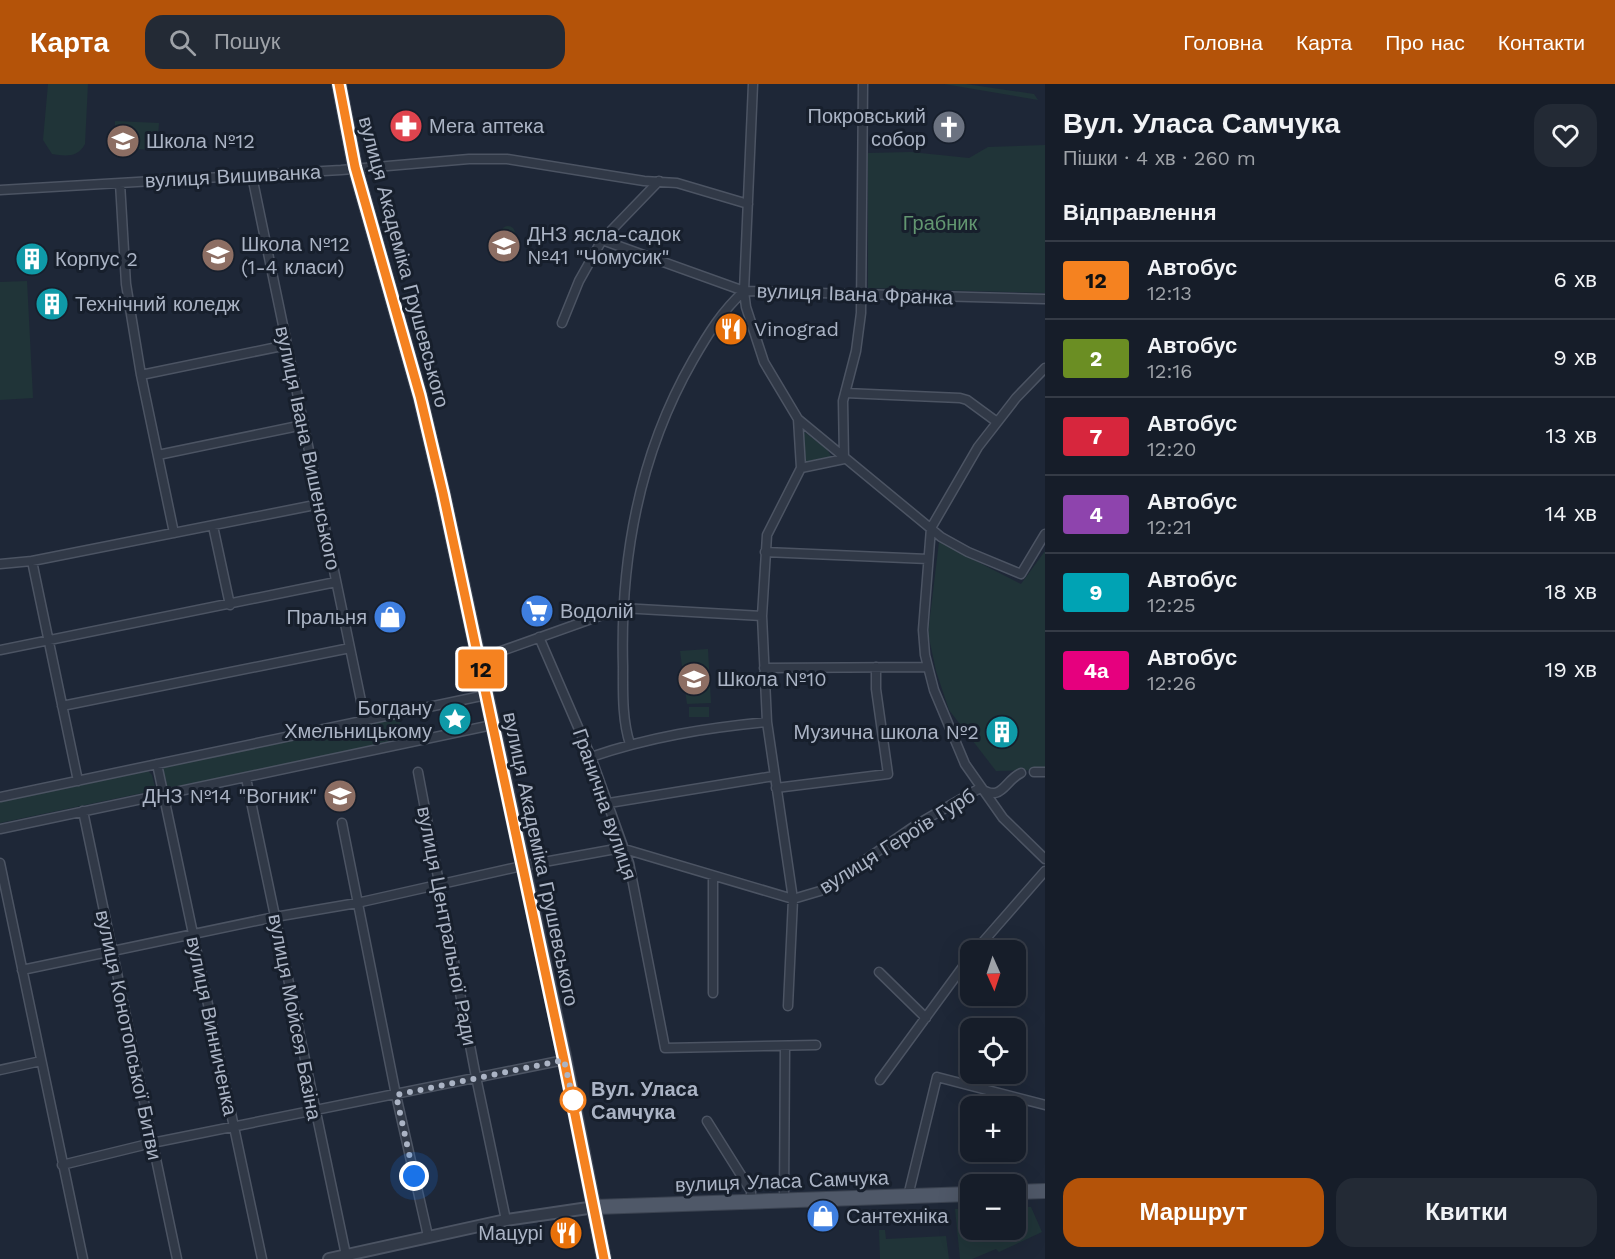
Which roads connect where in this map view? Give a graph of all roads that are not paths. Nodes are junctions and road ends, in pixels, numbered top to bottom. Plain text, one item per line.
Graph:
1 (339, 84) edge
2 (753, 84) edge
3 (863, 84) edge
4 (355, 167) junction
5 (252, 176) junction
6 (659, 181) junction
7 (120, 183) junction
8 (0, 190) edge
9 (748, 204) junction
10 (602, 240) junction
11 (744, 291) junction
12 (861, 294) junction
13 (1045, 299) edge
14 (562, 323) dead end
15 (287, 345) junction
16 (1045, 368) edge
17 (141, 375) junction
18 (845, 393) junction
19 (798, 419) junction
20 (997, 422) junction
21 (303, 425) junction
22 (158, 455) junction
23 (844, 459) junction
24 (801, 468) junction
25 (320, 504) junction
26 (213, 526) junction
27 (930, 528) junction
28 (174, 533) junction
29 (1045, 534) edge
30 (765, 552) junction
31 (928, 559) junction
32 (32, 561) junction
33 (0, 564) edge
34 (336, 582) junction
35 (230, 604) junction
36 (622, 608) junction
37 (762, 616) junction
38 (539, 637) junction
39 (48, 640) junction
40 (350, 648) junction
41 (0, 650) edge
42 (478, 658) junction
43 (876, 667) junction
44 (928, 667) junction
45 (764, 668) junction
46 (486, 695) junction
47 (62, 706) junction
48 (364, 720) junction
49 (767, 722) junction
50 (492, 725) junction
51 (630, 744) junction
52 (591, 757) junction
53 (157, 764) junction
54 (418, 772) dead end
55 (1034, 772) dead end
56 (1045, 772) edge
57 (1021, 773) dead end
58 (774, 776) junction
59 (246, 778) junction
60 (78, 780) junction
61 (776, 788) junction
62 (980, 788) junction
63 (162, 794) junction
64 (0, 797) edge
65 (609, 803) junction
66 (83, 811) junction
67 (342, 823) dead end
68 (0, 829) edge
69 (621, 848) junction
70 (1045, 859) edge
71 (0, 863) edge
72 (522, 866) junction
73 (1045, 871) edge
74 (713, 877) junction
75 (438, 884) junction
76 (793, 899) junction
77 (357, 903) junction
78 (275, 917) junction
79 (193, 934) junction
80 (985, 940) edge
81 (111, 951) junction
82 (22, 970) junction
83 (960, 971) edge
84 (879, 972) dead end
85 (713, 993) dead end
86 (788, 1006) dead end
87 (926, 1018) junction
88 (816, 1045) dead end
89 (784, 1046) junction
90 (564, 1060) junction
91 (41, 1061) junction
92 (0, 1070) edge
93 (476, 1077) junction
94 (880, 1080) dead end
95 (396, 1095) junction
96 (1045, 1105) edge
97 (314, 1111) junction
98 (706, 1121) dead end
99 (233, 1126) junction
100 (152, 1143) junction
101 (62, 1165) junction
102 (1045, 1191) edge
103 (1026, 1192) edge
104 (960, 1194) edge
105 (908, 1196) junction
106 (784, 1200) junction
107 (751, 1202) junction
108 (595, 1207) junction
109 (507, 1220) junction
110 (428, 1236) junction
111 (346, 1255) junction
112 (83, 1259) edge
113 (177, 1259) edge
114 (261, 1259) edge
115 (328, 1259) edge
116 (604, 1259) edge

1 - 4 main road, вулиця Академіка Грушевського
2 - 9 street
3 - 12 street
4 - 5 street, вулиця Вишиванка
4 - 6 street, вулиця Вишиванка
4 - 42 main road, вулиця Академіка Грушевського
5 - 7 street, вулиця Вишиванка
5 - 15 street, вулиця Івана Вишенського
6 - 9 street, вулиця Вишиванка
6 - 10 street
7 - 8 street, вулиця Вишиванка
7 - 17 street
9 - 11 street
10 - 11 street, вулиця Івана Франка
10 - 14 street
11 - 12 street, вулиця Івана Франка
11 - 19 street
11 - 36 street
12 - 13 street, вулиця Івана Франка
12 - 18 street
15 - 17 street
15 - 21 street, вулиця Івана Вишенського
16 - 20 street
17 - 22 street
18 - 20 street
18 - 23 street
19 - 23 street
19 - 24 street
20 - 27 street
21 - 22 street
21 - 25 street, вулиця Івана Вишенського
22 - 28 street
23 - 24 street
23 - 27 street
24 - 30 street
25 - 26 street
25 - 34 street, вулиця Івана Вишенського
26 - 28 street
26 - 35 street
27 - 29 street
27 - 31 street
28 - 32 street
30 - 31 street
30 - 37 street
31 - 44 street
32 - 33 street
32 - 39 street
34 - 35 street
34 - 40 street, вулиця Івана Вишенського
35 - 39 street
36 - 37 street
36 - 38 street
36 - 51 street
37 - 45 street
38 - 42 street
38 - 52 street, Гранична вулиця
39 - 41 street
39 - 47 street
40 - 47 street
40 - 48 street, вулиця Івана Вишенського
42 - 46 main road, вулиця Академіка Грушевського
43 - 44 street
43 - 45 street
43 - 61 street
44 - 62 street
45 - 49 street
46 - 48 street
46 - 50 main road, вулиця Академіка Грушевського
47 - 60 street
48 - 53 street
49 - 51 street
49 - 58 street
50 - 59 street
50 - 72 main road, вулиця Академіка Грушевського
51 - 52 street
52 - 65 street, Гранична вулиця
53 - 60 street
53 - 63 street, вулиця Винниченка
54 - 75 street, вулиця Центральної Ради
55 - 56 street
57 - 62 street, вулиця Героїв Гурб
58 - 61 street
58 - 65 street
59 - 63 street
59 - 78 street, вулиця Мойсея Базіна
60 - 64 street
61 - 76 street
62 - 70 street
62 - 76 street, вулиця Героїв Гурб
63 - 66 street
63 - 79 street, вулиця Винниченка
65 - 69 street, Гранична вулиця
66 - 68 street
66 - 81 street, вулиця Конотопської Битви
67 - 77 street
69 - 72 street, вулиця Героїв Гурб
69 - 74 street, вулиця Героїв Гурб
69 - 89 street, Гранична вулиця
71 - 82 street
72 - 75 street, вулиця Героїв Гурб
72 - 90 main road, вулиця Академіка Грушевського
73 - 80 street
74 - 76 street, вулиця Героїв Гурб
74 - 85 street
75 - 77 street, вулиця Героїв Гурб
75 - 93 street, вулиця Центральної Ради
76 - 86 street
77 - 78 street, вулиця Героїв Гурб
77 - 95 street
78 - 79 street, вулиця Героїв Гурб
78 - 97 street, вулиця Мойсея Базіна
79 - 81 street, вулиця Героїв Гурб
79 - 99 street, вулиця Винниченка
81 - 82 street, вулиця Героїв Гурб
81 - 100 street, вулиця Конотопської Битви
82 - 91 street
83 - 87 street
84 - 87 street
87 - 94 street
88 - 89 street
89 - 106 street
90 - 93 street
90 - 108 main road, вулиця Академіка Грушевського
91 - 92 street
91 - 101 street
93 - 95 street
93 - 109 street, вулиця Центральної Ради
95 - 97 street
95 - 110 street
96 - 105 street
97 - 99 street
97 - 111 street, вулиця Мойсея Базіна
98 - 107 street
99 - 100 street
99 - 114 street, вулиця Винниченка
100 - 101 street
100 - 113 street, вулиця Конотопської Битви
101 - 112 street
102 - 103 main road
104 - 105 main road, вулиця Уласа Самчука
105 - 106 main road, вулиця Уласа Самчука
106 - 107 main road, вулиця Уласа Самчука
107 - 108 main road, вулиця Уласа Самчука
108 - 109 street
108 - 116 main road, вулиця Академіка Грушевського
109 - 110 street
110 - 111 street
111 - 115 street

